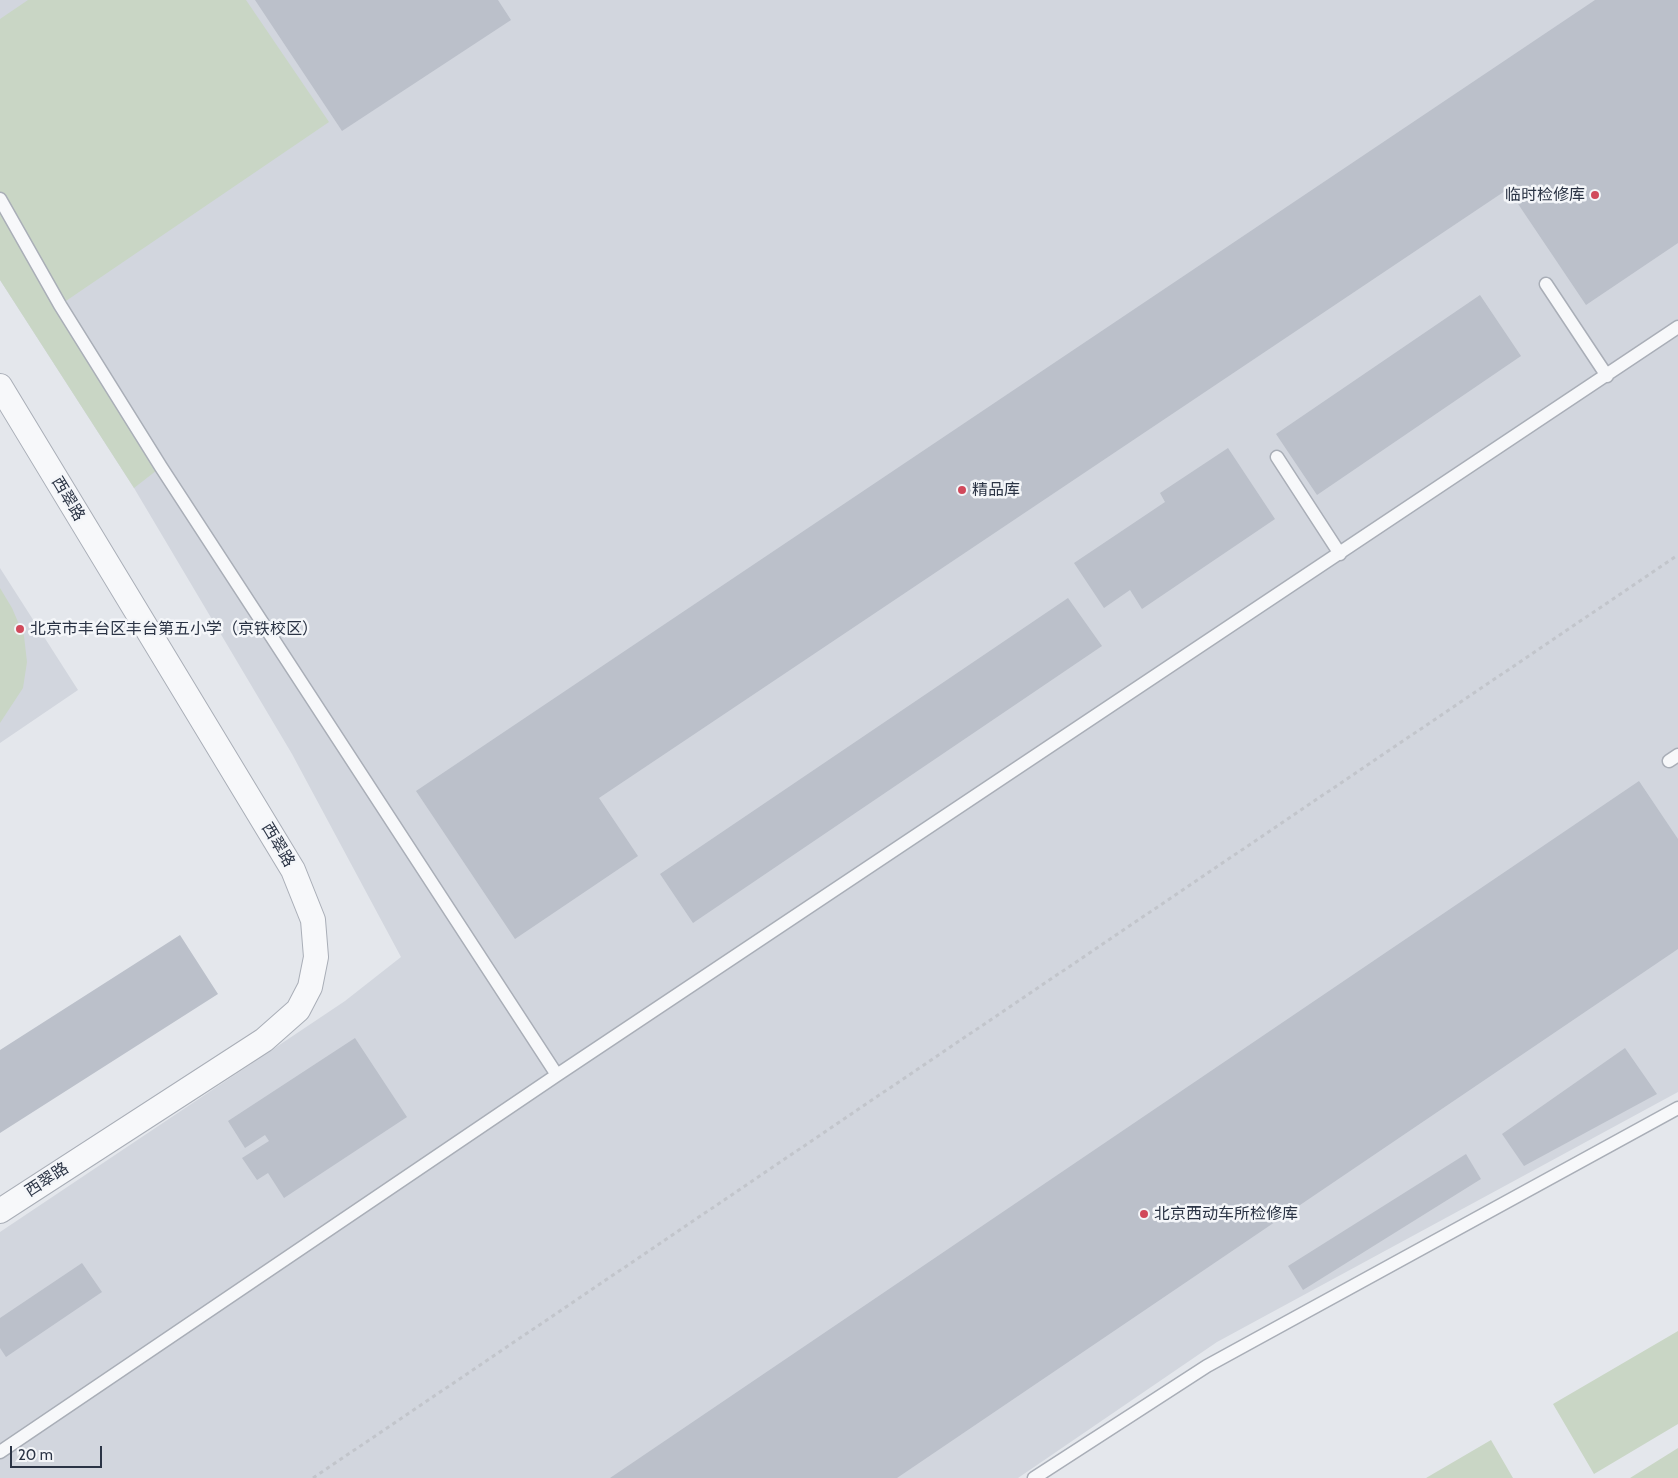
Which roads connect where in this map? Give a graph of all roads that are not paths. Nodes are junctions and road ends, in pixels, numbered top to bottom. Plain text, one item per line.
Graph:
1 (0, 200) edge
2 (1546, 284) dead end
3 (1678, 328) edge
4 (1607, 376) junction
5 (0, 386) edge
6 (1277, 457) dead end
7 (1340, 554) junction
8 (557, 1075) junction
9 (1678, 1108) edge
10 (0, 1211) edge
11 (0, 1452) edge
12 (1034, 1478) edge

1 - 8 lane
2 - 4 lane
3 - 4 lane
4 - 7 lane
5 - 10 street, 西翠路
6 - 7 lane
7 - 8 lane
8 - 11 lane
9 - 12 lane

